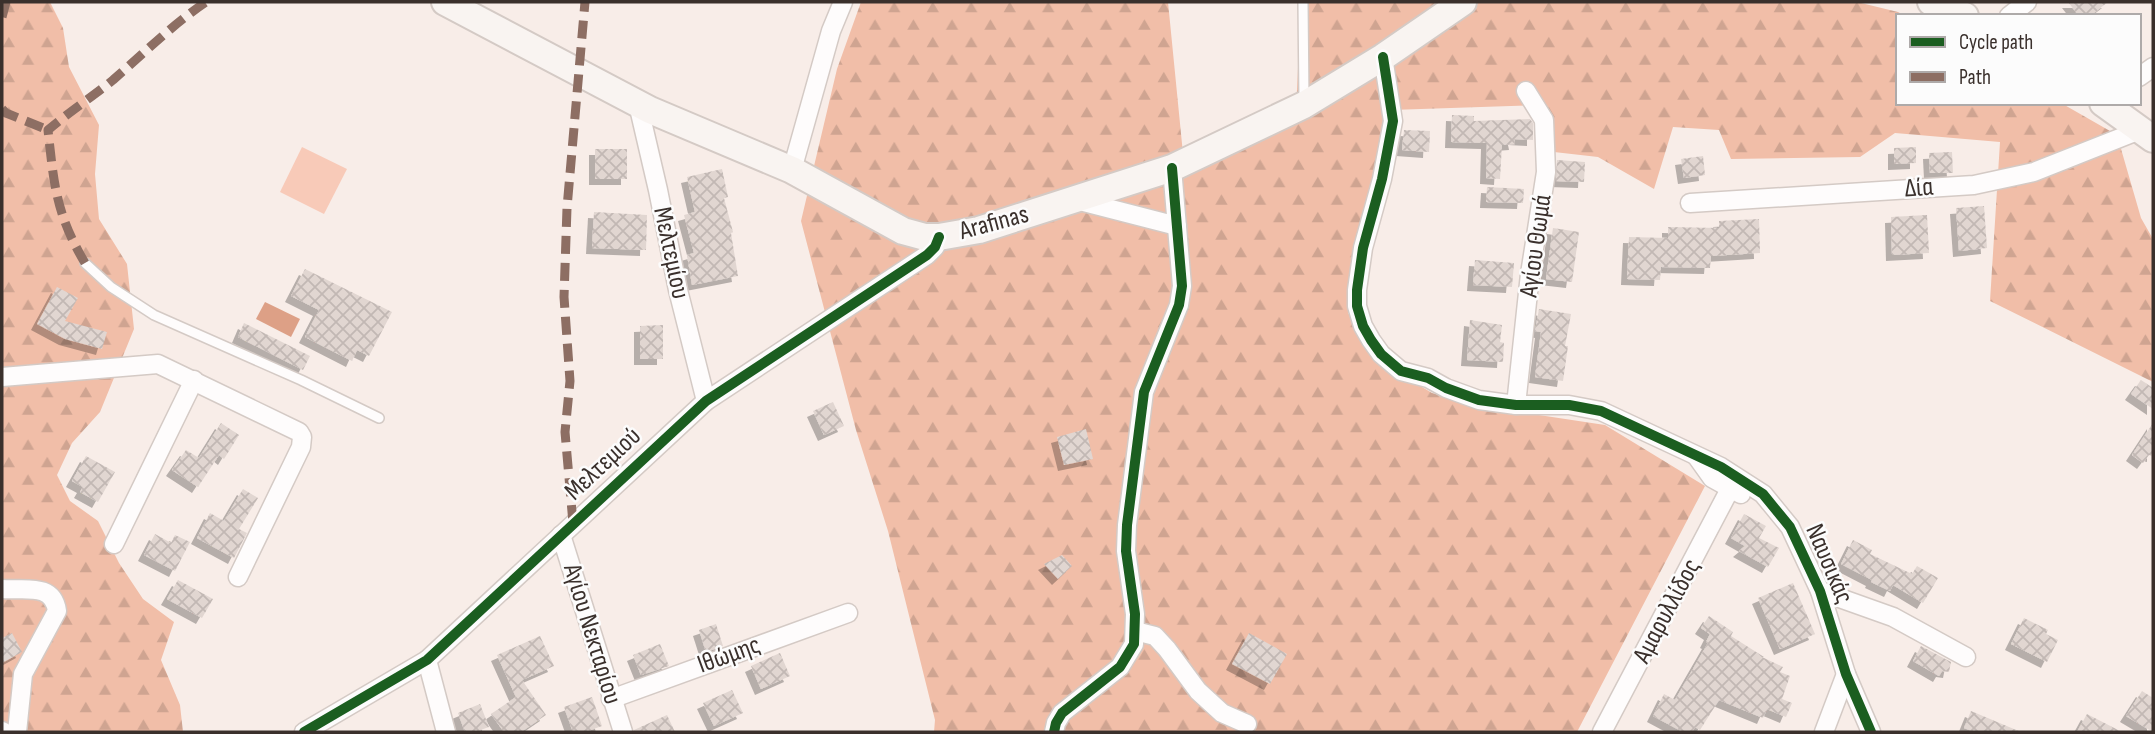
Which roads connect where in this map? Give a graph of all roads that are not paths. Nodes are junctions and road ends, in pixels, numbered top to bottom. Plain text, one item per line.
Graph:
1 (445, 2) edge
2 (843, 2) edge
3 (1303, 2) edge
4 (1463, 2) edge
5 (1931, 2) edge
6 (2027, 2) edge
7 (1960, 14) edge
8 (2012, 14) edge
9 (1383, 57) junction
10 (1526, 91) dead end
11 (638, 104) junction
12 (1304, 105) junction
13 (2107, 105) edge
14 (2146, 135) edge
15 (1172, 168) junction
16 (792, 170) junction
17 (1076, 200) junction
18 (1690, 203) dead end
19 (1177, 226) junction
20 (939, 237) junction
21 (85, 262) dead end
22 (2, 377) edge
23 (194, 380) junction
24 (706, 401) junction
25 (1516, 405) junction
26 (380, 418) dead end
27 (1695, 454) junction
28 (1730, 489) junction
29 (1763, 494) junction
30 (561, 535) junction
31 (114, 544) dead end
32 (238, 578) dead end
33 (2, 589) edge
34 (1820, 591) junction
35 (848, 613) dead end
36 (1135, 631) junction
37 (1966, 657) dead end
38 (427, 660) junction
39 (1846, 674) junction
40 (611, 699) junction
41 (1247, 724) dead end
42 (17, 732) edge
43 (304, 732) edge
44 (446, 732) edge
45 (623, 732) edge
46 (1054, 732) edge
47 (1602, 732) edge
48 (1824, 732) edge
49 (1871, 732) edge

1 - 11 main road, Arafinas
2 - 16 street
3 - 12 lane
4 - 9 main road, Arafinas
5 - 7 main road
6 - 8 street
9 - 12 main road, Arafinas
9 - 25 street, Ναυσικάς
10 - 25 street, Αγίου Θωμά
11 - 16 main road, Arafinas
11 - 24 street, Μελτεμίου
12 - 15 main road, Arafinas
13 - 14 main road
14 - 18 street, Δία
15 - 17 main road, Arafinas
15 - 19 street
16 - 20 main road, Arafinas
17 - 19 street
17 - 20 main road, Arafinas
19 - 36 street
20 - 24 street, Μελτεμιού
21 - 26 lane
22 - 23 street
23 - 31 street
23 - 32 street
24 - 30 street, Μελτεμιού
25 - 27 street, Ναυσικάς
27 - 28 street
27 - 29 street, Ναυσικάς
28 - 29 street
28 - 47 street, Αμαρυλλίδος
29 - 34 street, Ναυσικάς
30 - 38 street, Μελτεμιού
30 - 40 street, Αγίου Νεκταρίου
33 - 42 street
34 - 37 street
34 - 39 street, Ναυσικάς
35 - 40 street, Ιθώμης
36 - 41 street
36 - 46 street
38 - 43 street, Μελτεμιού
38 - 44 street
39 - 48 street
39 - 49 street, Ναυσικάς
40 - 45 street, Αγίου Νεκταρίου

